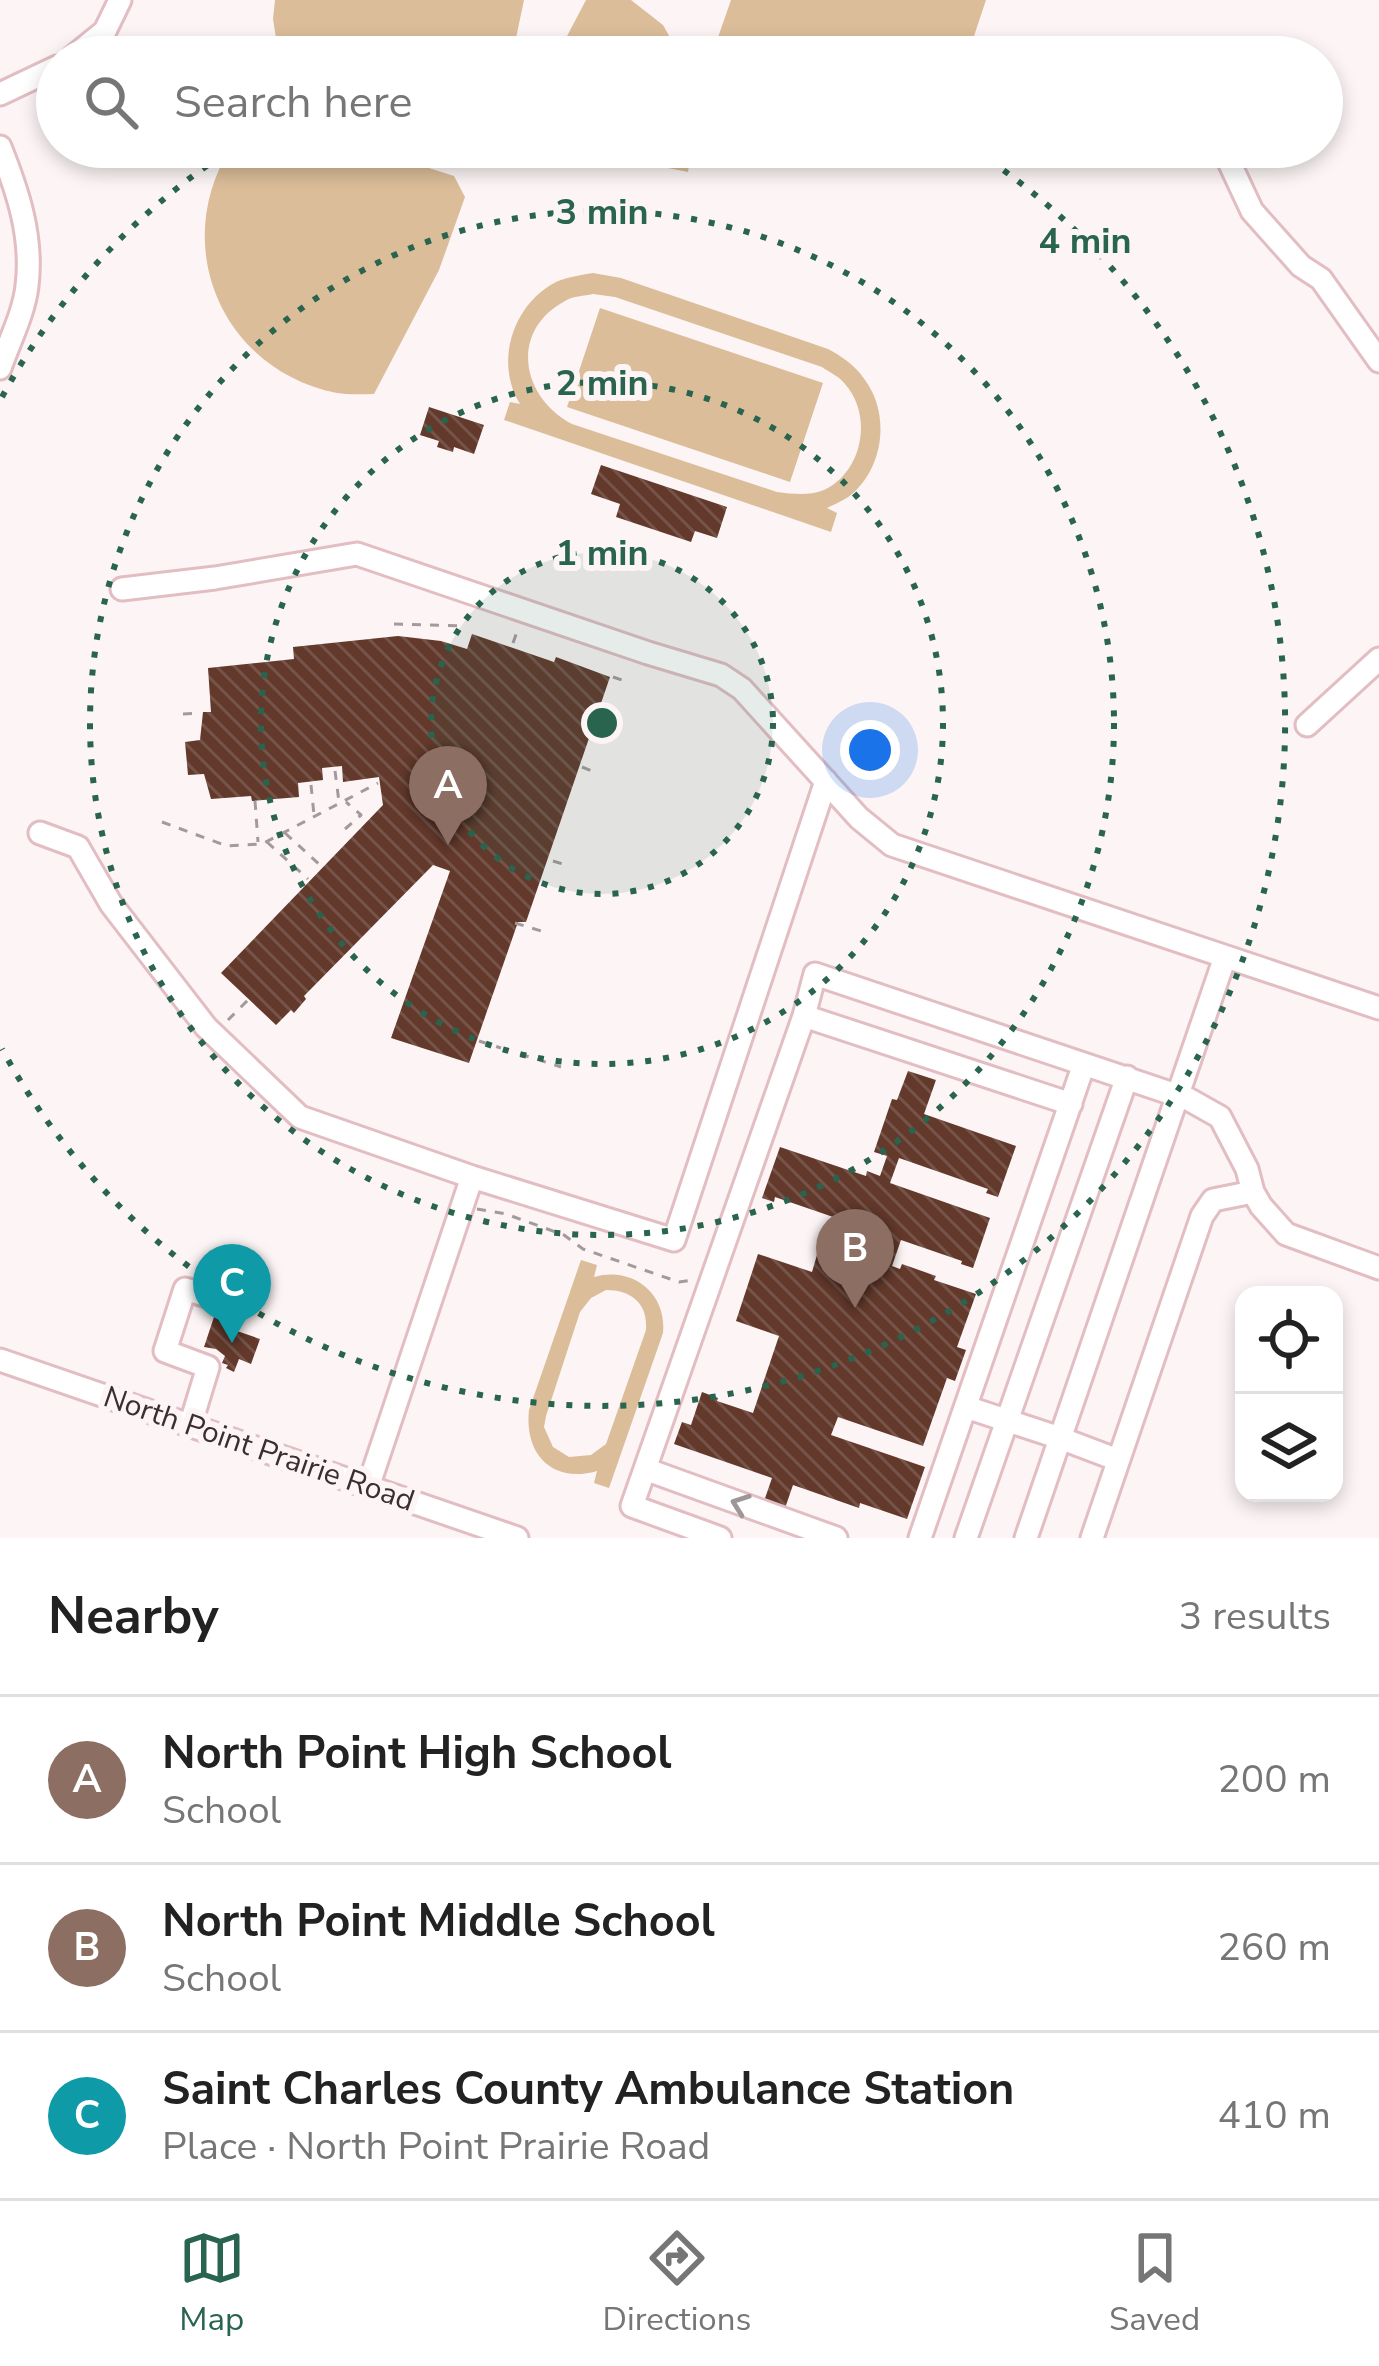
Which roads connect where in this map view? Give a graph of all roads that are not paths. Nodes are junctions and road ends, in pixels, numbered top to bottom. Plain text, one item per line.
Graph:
1 (120, 0) edge
2 (99, 36) edge
3 (36, 77) edge
4 (0, 94) edge
5 (0, 147) edge
6 (1232, 168) edge
7 (2, 357) edge
8 (1379, 361) edge
9 (122, 589) dead end
10 (1379, 659) edge
11 (1307, 725) dead end
12 (826, 781) junction
13 (40, 833) dead end
14 (1225, 957) junction
15 (1379, 1007) edge
16 (804, 1016) junction
17 (1084, 1064) junction
18 (1127, 1077) junction
19 (1178, 1094) junction
20 (1071, 1105) junction
21 (472, 1177) junction
22 (1253, 1192) junction
23 (1028, 1230) junction
24 (1068, 1243) junction
25 (1379, 1268) edge
26 (239, 1306) dead end
27 (0, 1360) edge
28 (966, 1407) junction
29 (1006, 1420) junction
30 (190, 1426) junction
31 (1060, 1438) junction
32 (1118, 1460) junction
33 (645, 1469) junction
34 (368, 1487) junction
35 (518, 1538) edge
36 (720, 1538) edge
37 (836, 1538) edge
38 (920, 1538) edge
39 (966, 1538) edge
40 (1026, 1538) edge
41 (1092, 1538) edge

1 - 2 street
3 - 4 street
5 - 7 street
6 - 8 street
9 - 12 street
10 - 11 street
12 - 14 street
12 - 21 street
13 - 21 street
14 - 15 street
14 - 19 street
16 - 17 street
16 - 20 street
16 - 33 street
17 - 18 street
17 - 20 street
18 - 19 street
18 - 24 street
19 - 22 street
19 - 31 street
20 - 23 street
21 - 34 street
22 - 25 street
22 - 32 street
23 - 24 street
23 - 28 street
24 - 29 street
26 - 30 street
27 - 30 street, North Point Prairie Road
28 - 29 street
28 - 38 street
29 - 31 street
29 - 39 street
30 - 34 street, North Point Prairie Road
31 - 32 street
31 - 40 street
32 - 41 street
33 - 36 street
37 -> 33 street
34 - 35 street, North Point Prairie Road

